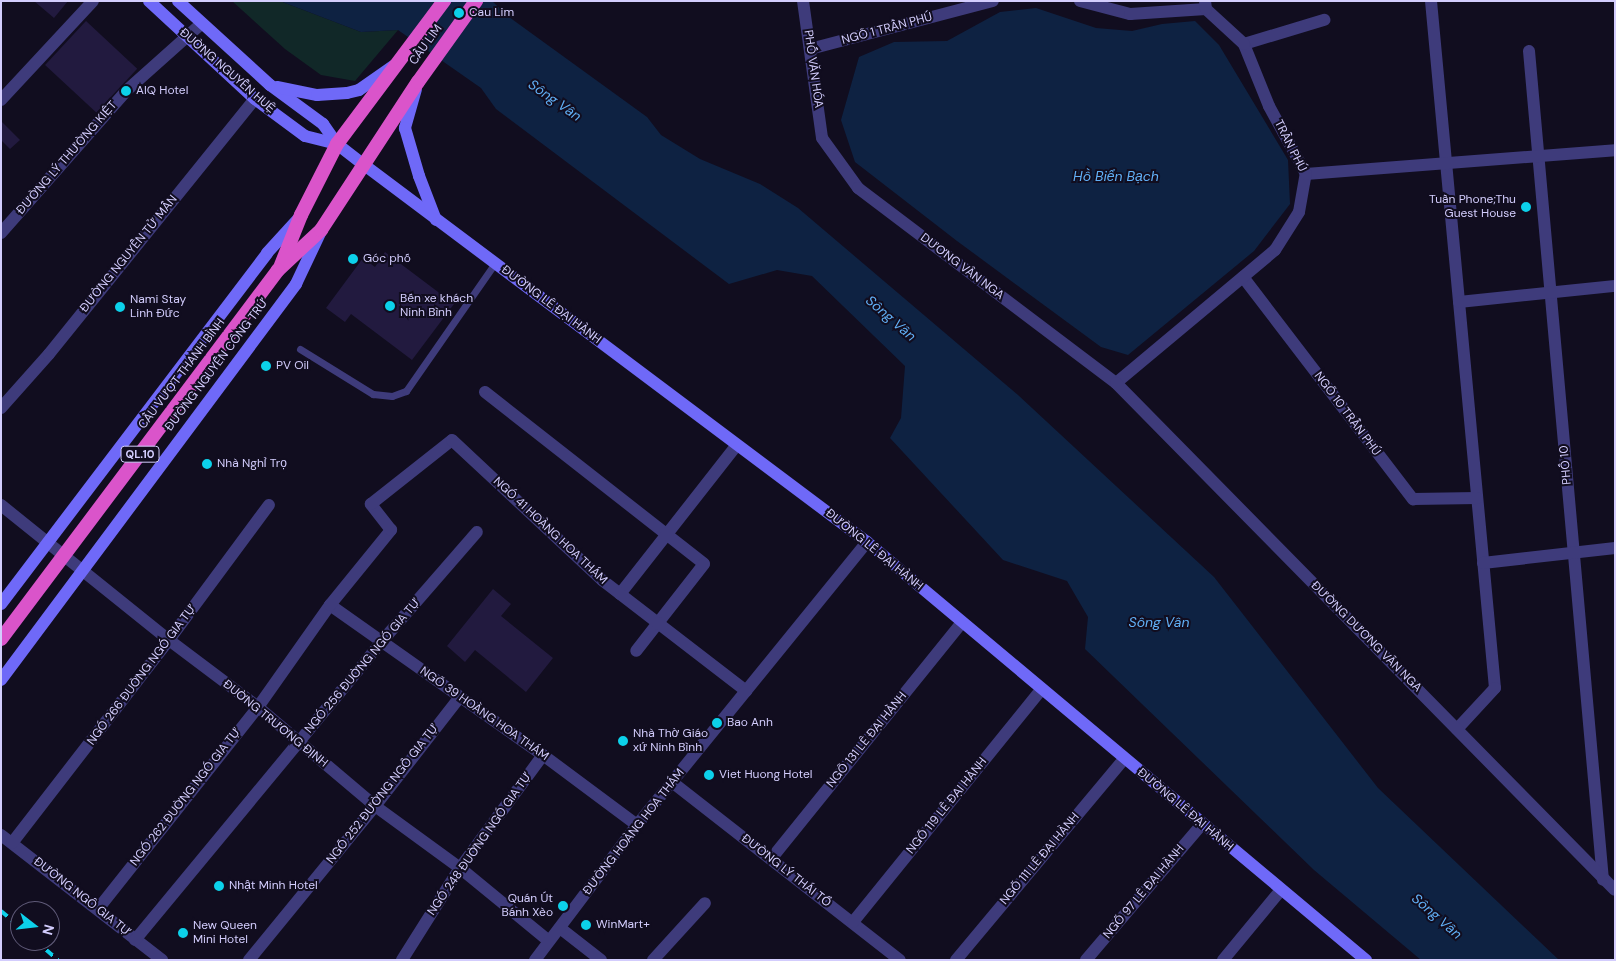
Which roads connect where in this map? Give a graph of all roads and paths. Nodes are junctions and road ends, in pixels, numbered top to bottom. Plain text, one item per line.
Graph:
1 (93, 1) edge
2 (149, 1) edge
3 (178, 1) edge
4 (444, 1) edge
5 (476, 1) edge
6 (804, 1) edge
7 (993, 1) edge
8 (1080, 1) edge
9 (1431, 1) edge
10 (1206, 5) edge
11 (1324, 20) dead end
12 (201, 24) junction
13 (187, 36) junction
14 (1244, 44) junction
15 (810, 49) junction
16 (1529, 51) dead end
17 (395, 64) junction
18 (418, 82) junction
19 (270, 85) junction
20 (255, 99) junction
21 (1, 100) edge
22 (822, 138) joint
23 (337, 144) junction
24 (1615, 150) edge
25 (1538, 157) junction
26 (1446, 162) junction
27 (363, 164) junction
28 (1306, 174) junction
29 (301, 215) junction
30 (436, 222) junction
31 (321, 230) junction
32 (1, 233) edge
33 (495, 263) junction
34 (278, 270) junction
35 (1243, 277) junction
36 (1615, 286) edge
37 (1550, 291) junction
38 (1459, 302) junction
39 (300, 349) dead end
40 (1116, 383) junction
41 (485, 392) dead end
42 (1, 408) edge
43 (452, 440) joint
44 (737, 444) junction
45 (1477, 498) junction
46 (1, 505) edge
47 (269, 505) dead end
48 (477, 532) dead end
49 (667, 535) junction
50 (867, 542) junction
51 (48, 543) junction
52 (1615, 548) edge
53 (1574, 553) junction
54 (1483, 563) junction
55 (82, 571) junction
56 (620, 594) junction
57 (1, 604) edge
58 (330, 605) junction
59 (658, 621) junction
60 (962, 622) junction
61 (1, 639) edge
62 (169, 640) junction
63 (383, 640) junction
64 (636, 651) dead end
65 (1, 680) edge
66 (1042, 689) junction
67 (746, 691) junction
68 (459, 698) junction
69 (258, 707) junction
70 (1457, 730) junction
71 (300, 743) junction
72 (543, 755) junction
73 (1124, 758) junction
74 (672, 782) junction
75 (375, 806) junction
76 (1202, 824) junction
77 (637, 825) junction
78 (7, 839) edge
79 (771, 858) junction
80 (460, 868) junction
81 (1603, 880) junction
82 (1281, 890) junction
83 (1615, 890) edge
84 (705, 903) dead end
85 (98, 909) junction
86 (853, 922) junction
87 (560, 928) junction
88 (135, 940) junction
89 (549, 941) junction
90 (1365, 959) edge
91 (162, 960) edge
92 (249, 960) edge
93 (402, 960) edge
94 (535, 960) edge
95 (601, 960) edge
96 (653, 960) edge
97 (900, 960) edge
98 (956, 960) edge
99 (1086, 960) edge
100 (1223, 960) edge

1 - 21 street
2 - 13 main road, ĐUỜNG NGUYỄN HUỆ
3 - 12 main road, ĐUỜNG NGUYỄN HUỆ
4 - 17 highway, CẦU LIM
5 - 18 highway, CẦU LIM
6 - 15 street, PHỐ VĂN HÓA
7 - 15 street, NGÕ 1 TRẦN PHÚ
8 - 10 street
9 - 26 street
10 - 14 street, TRẦN PHÚ
11 - 14 street
12 - 13 street, ĐƯỜNG LÝ THƯỜNG KIỆT
12 - 19 main road, ĐUỜNG NGUYỄN HUỆ
13 - 20 main road, ĐUỜNG NGUYỄN HUỆ
13 - 32 street, ĐƯỜNG LÝ THƯỜNG KIỆT
14 - 28 street, TRẦN PHÚ
15 - 22 street, PHỐ VĂN HÓA
16 - 25 street, PHỐ 10
17 - 19 main road
17 - 23 highway
18 - 27 highway, ĐƯỜNG NGUYỄN CÔNG TRỨ
18 - 30 main road
19 - 23 main road, ĐUỜNG NGUYỄN HUỆ
20 - 23 main road, ĐUỜNG NGUYỄN HUỆ
20 - 42 street, ĐƯỜNG NGUYỄN TỬ MẪN
22 - 40 street, DƯƠNG VÂN NGA
23 - 27 main road, ĐUỜNG NGUYỄN HUỆ
23 - 29 highway
24 - 25 street
25 - 26 street
25 - 37 street, PHỐ 10
26 - 28 street
26 - 38 street
27 - 30 main road, ĐƯỜNG LÊ ĐẠI HÀNH
27 - 31 highway, ĐƯỜNG NGUYỄN CÔNG TRỨ
28 - 35 street, TRẦN PHÚ
29 - 34 highway
29 - 51 main road
30 - 33 main road, ĐƯỜNG LÊ ĐẠI HÀNH
31 - 34 highway, ĐƯỜNG NGUYỄN CÔNG TRỨ
31 - 55 main road, ĐƯỜNG NGUYỄN CÔNG TRỨ
33 - 39 lane
33 - 44 main road, ĐƯỜNG LÊ ĐẠI HÀNH
34 - 61 highway, CẦU VƯỢT THANH BÌNH / QL.10, bridge
35 - 40 street, TRẦN PHÚ
35 - 45 street, NGÕ 10 TRẦN PHÚ
36 - 37 street
37 - 38 street
37 - 53 street, PHỐ 10
38 - 45 street
40 - 70 street, ĐƯỜNG DƯƠNG VÂN NGA
41 - 49 street
43 - 56 street, NGÓ 41 HOÀNG HOA THÁM
43 - 58 street, NGÓ 262 ĐUỜNG NGÓ GIA TỰ
44 - 49 street
44 - 50 main road, ĐƯỜNG LÊ ĐẠI HÀNH
45 - 54 street
46 - 51 street, ĐUỜNG TRƯƠNG ĐỊNH
47 - 62 street, NGÓ 266 ĐUỜNG NGÓ GIA TỰ
48 - 63 street, NGÓ 256 ĐUỜNG NGÓ GIA TỰ
49 - 56 street
49 - 59 street
50 - 60 main road, ĐƯỜNG LÊ ĐẠI HÀNH
50 - 67 street, ĐƯỜNG HOÀNG HOA THÁM
51 - 55 street, ĐUỜNG TRƯƠNG ĐỊNH
51 - 57 main road
52 - 53 street
53 - 54 street
53 - 81 street, PHỐ 10
54 - 70 street
55 - 62 street, ĐUỜNG TRƯƠNG ĐỊNH
55 - 65 main road, ĐƯỜNG NGUYỄN CÔNG TRỨ
56 - 59 street, NGÓ 41 HOÀNG HOA THÁM
58 - 63 street, NGÕ 39 HOÀNG HOA THÁM
58 - 69 street, NGÓ 262 ĐUỜNG NGÓ GIA TỰ
59 - 64 street
59 - 67 street, NGÓ 41 HOÀNG HOA THÁM
60 - 66 main road, ĐƯỜNG LÊ ĐẠI HÀNH
60 - 79 street, NGÕ 131 LÊ ĐẠI HÀNH
62 - 69 street, ĐUỜNG TRƯƠNG ĐỊNH
62 - 78 street, NGÓ 266 ĐUỜNG NGÓ GIA TỰ
63 - 68 street, NGÕ 39 HOÀNG HOA THÁM
63 - 71 street, NGÓ 256 ĐUỜNG NGÓ GIA TỰ
66 - 73 main road, ĐƯỜNG LÊ ĐẠI HÀNH
66 - 86 street, NGÕ 119 LÊ ĐẠI HÀNH
67 - 74 street, ĐƯỜNG HOÀNG HOA THÁM
68 - 72 street, NGÕ 39 HOÀNG HOA THÁM
68 - 75 street, NGÕ 252 ĐƯỜNG NGÔ GIA TỰ
69 - 71 street, ĐUỜNG TRƯƠNG ĐỊNH
69 - 85 street, NGÓ 262 ĐUỜNG NGÓ GIA TỰ
70 - 81 street, ĐƯỜNG DƯƠNG VÂN NGA
71 - 75 street, ĐUỜNG TRƯƠNG ĐỊNH
71 - 88 street, NGÓ 256 ĐUỜNG NGÓ GIA TỰ
72 - 77 street, NGÕ 39 HOÀNG HOA THÁM
72 - 80 street, NGÓ 248 ĐUỜNG NGÓ GIA TỰ
73 - 76 main road, ĐƯỜNG LÊ ĐẠI HÀNH
73 - 98 street, NGÕ 111 LÊ ĐẠI HÀNH
74 - 77 street, ĐƯỜNG HOÀNG HOA THÁM
74 - 79 street, ĐƯỜNG LÝ THÁI TỔ
75 - 80 street, ĐUỜNG TRƯƠNG ĐỊNH
75 - 92 street, NGÕ 252 ĐƯỜNG NGÔ GIA TỰ
76 - 82 main road, ĐƯỜNG LÊ ĐẠI HÀNH
76 - 99 street, NGÕ 97 LÊ ĐẠI HÀNH
77 - 87 street, ĐƯỜNG HOÀNG HOA THÁM
78 - 85 street, ĐƯỜNG NGÔ GIA TỰ
79 - 86 street, ĐƯỜNG LÝ THÁI TỔ
80 - 89 street, ĐUỜNG TRƯƠNG ĐỊNH
80 - 93 street, NGÓ 248 ĐUỜNG NGÓ GIA TỰ
81 - 83 street, ĐƯỜNG DƯƠNG VÂN NGA
82 - 90 main road, ĐƯỜNG LÊ ĐẠI HÀNH
82 - 100 street
84 - 96 street
85 - 88 street, ĐƯỜNG NGÔ GIA TỰ
86 - 97 street, ĐƯỜNG LÝ THÁI TỔ
87 - 89 street, ĐƯỜNG HOÀNG HOA THÁM
87 - 95 street
88 - 91 street, ĐƯỜNG NGÔ GIA TỰ
89 - 94 street, ĐƯỜNG HOÀNG HOA THÁM

